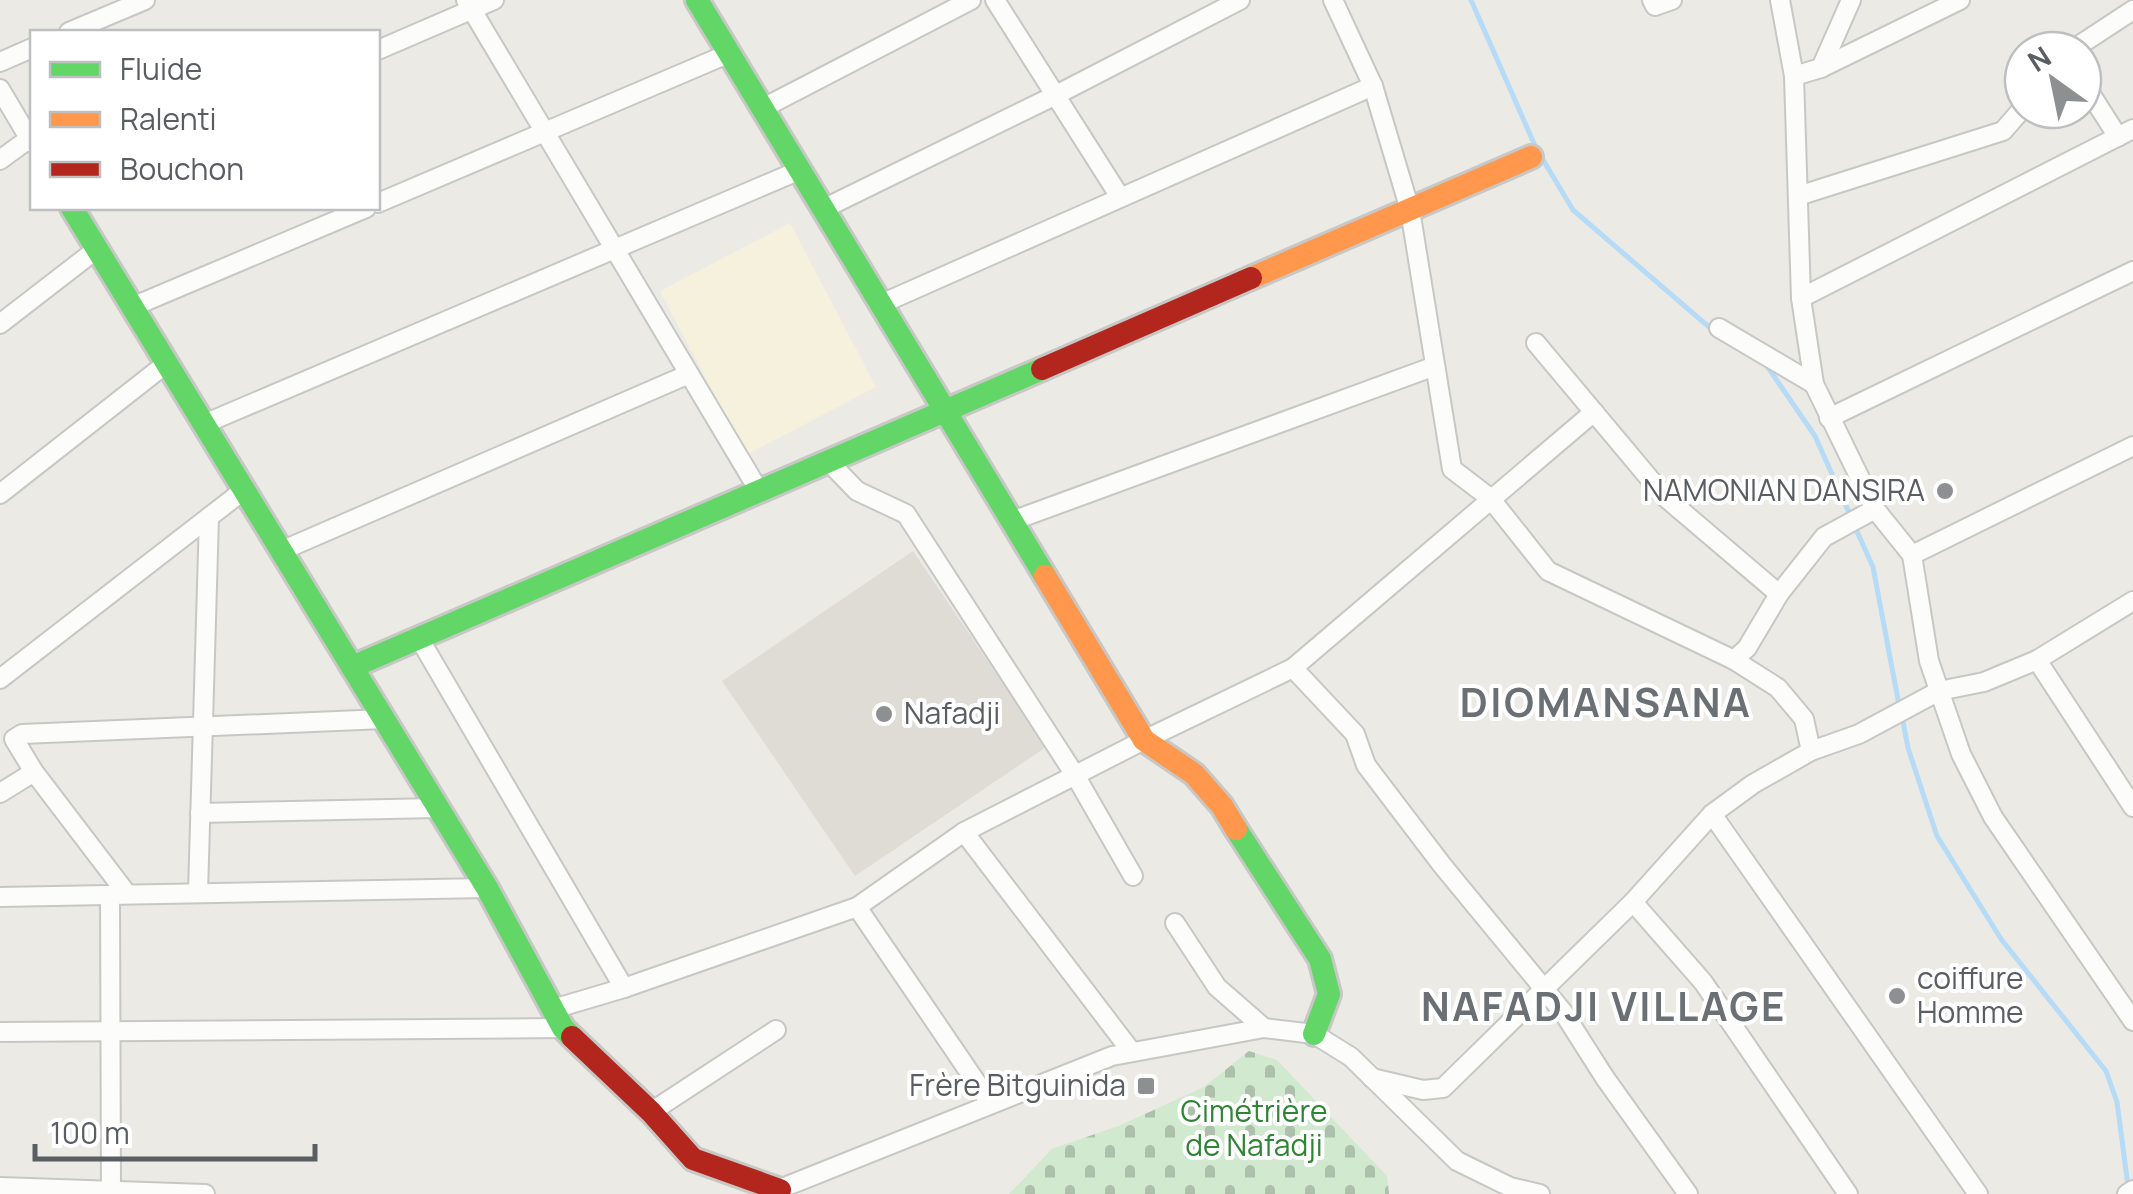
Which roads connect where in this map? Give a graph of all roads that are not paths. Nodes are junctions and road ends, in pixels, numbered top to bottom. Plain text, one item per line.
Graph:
1 (146, 0) edge
2 (494, 0) edge
3 (698, 0) edge
4 (970, 0) edge
5 (995, 0) edge
6 (1240, 0) edge
7 (1333, 0) edge
8 (1652, 0) edge
9 (1672, 0) edge
10 (1780, 0) edge
11 (1850, 0) edge
12 (1960, 0) edge
13 (469, 5) edge
14 (2133, 10) edge
15 (74, 30) edge
16 (2102, 30) edge
17 (30, 49) edge
18 (380, 49) edge
19 (730, 53) junction
20 (0, 62) edge
21 (1821, 68) junction
22 (1794, 76) junction
23 (1373, 86) junction
24 (0, 89) edge
25 (1056, 95) junction
26 (2103, 106) edge
27 (763, 108) junction
28 (2004, 130) edge
29 (544, 132) junction
30 (2126, 133) edge
31 (30, 138) edge
32 (30, 141) edge
33 (1531, 158) dead end
34 (0, 160) edge
35 (800, 170) junction
36 (1798, 196) junction
37 (1120, 198) junction
38 (380, 201) edge
39 (823, 208) junction
40 (73, 210) edge
41 (361, 210) edge
42 (1410, 210) junction
43 (97, 248) junction
44 (614, 249) junction
45 (2133, 271) edge
46 (1802, 298) junction
47 (880, 304) junction
48 (132, 306) junction
49 (0, 324) edge
50 (1719, 328) dead end
51 (1536, 343) dead end
52 (167, 363) junction
53 (1435, 366) junction
54 (689, 374) junction
55 (1814, 384) junction
56 (945, 411) junction
57 (1594, 412) junction
58 (1829, 418) junction
59 (204, 424) junction
60 (2133, 446) edge
61 (828, 461) junction
62 (244, 490) junction
63 (759, 491) junction
64 (0, 494) edge
65 (1490, 498) junction
66 (1875, 509) junction
67 (209, 517) junction
68 (1012, 521) junction
69 (281, 551) junction
70 (1912, 555) junction
71 (1779, 594) junction
72 (2133, 601) edge
73 (419, 638) junction
74 (1734, 660) junction
75 (2036, 660) junction
76 (352, 667) junction
77 (1292, 668) junction
78 (0, 680) edge
79 (1939, 691) junction
80 (384, 719) junction
81 (203, 727) junction
82 (1144, 740) junction
83 (1811, 751) junction
84 (34, 772) junction
85 (1076, 775) junction
86 (0, 793) edge
87 (2133, 807) edge
88 (438, 808) junction
89 (200, 813) junction
90 (1712, 814) junction
91 (964, 832) junction
92 (1134, 876) dead end
93 (487, 888) junction
94 (198, 893) junction
95 (118, 894) junction
96 (0, 897) edge
97 (1633, 902) junction
98 (856, 908) junction
99 (1174, 923) dead end
100 (624, 988) junction
101 (1542, 988) junction
102 (558, 1018) junction
103 (2133, 1022) edge
104 (1264, 1028) junction
105 (776, 1030) dead end
106 (0, 1032) edge
107 (110, 1032) junction
108 (1314, 1034) junction
109 (1131, 1052) junction
110 (1372, 1078) junction
111 (991, 1104) junction
112 (651, 1112) junction
113 (0, 1186) edge
114 (111, 1191) edge
115 (773, 1192) edge
116 (204, 1194) edge
117 (1540, 1194) edge
118 (1688, 1194) edge
119 (1848, 1194) edge
120 (1978, 1194) edge

1 - 15 street
2 - 13 street
3 - 19 street
4 - 27 street
5 - 25 street
6 - 25 street
7 - 23 street
8 - 9 street
10 - 22 street
11 - 21 street
12 - 21 street
13 - 18 street
13 - 29 street
14 - 16 street
17 - 20 street
19 - 27 street
19 - 29 street
21 - 22 street
22 - 36 street
23 - 37 street
23 - 42 street
24 - 31 street
25 - 37 street
25 - 39 street
26 - 30 street
27 - 35 street
28 - 36 street
29 - 38 street
29 - 44 street
30 - 46 street
32 - 34 street
33 - 42 street
35 - 39 street
35 - 44 street
36 - 46 street
37 - 47 street
39 - 47 street
40 - 43 street
41 - 48 street
42 - 53 street
42 - 56 street
43 - 48 street
43 - 49 street
44 - 54 street
44 - 59 street
45 - 58 street
46 - 55 street
47 - 56 street
48 - 52 street
50 - 55 street
51 - 57 street
52 - 59 street
52 - 64 street
53 - 65 street
53 - 68 street
54 - 63 street
54 - 69 street
55 - 58 street
56 - 61 street
56 - 68 street
57 - 65 street
57 - 71 street
58 - 66 street
59 - 62 street
60 - 70 street
61 - 63 street
61 - 85 street
62 - 67 street
62 - 69 street
63 - 73 street
65 - 74 street
65 - 77 street
66 - 70 street
66 - 71 street
67 - 78 street
67 - 81 street
68 - 82 street
69 - 76 street
70 - 79 street
71 - 74 street
72 - 75 street
73 - 76 street
73 - 100 street
74 - 83 street
75 - 79 street
75 - 87 street
76 - 80 street
77 - 82 street
77 - 101 street
79 - 83 street
79 - 103 street
80 - 81 street
80 - 88 street
81 - 84 street
81 - 89 street
82 - 85 street
82 - 108 street
83 - 90 street
84 - 86 street
84 - 95 street
85 - 91 street
85 - 92 street
88 - 89 street
88 - 93 street
89 - 94 street
90 - 97 street
90 - 120 street
91 - 98 street
91 - 109 street
93 - 94 street
93 - 102 street
94 - 95 street
95 - 96 street
95 - 107 street
97 - 101 street
97 - 119 street
98 - 100 street
98 - 111 street
99 - 104 street
100 - 102 street
101 - 110 street
101 - 118 street
102 - 107 street
102 - 112 street
104 - 108 street
104 - 109 street
105 - 112 street
106 - 107 street
107 - 114 street
108 - 110 street
109 - 111 street
110 - 117 street
111 - 115 street
112 - 115 street
113 - 114 street
114 - 116 street

